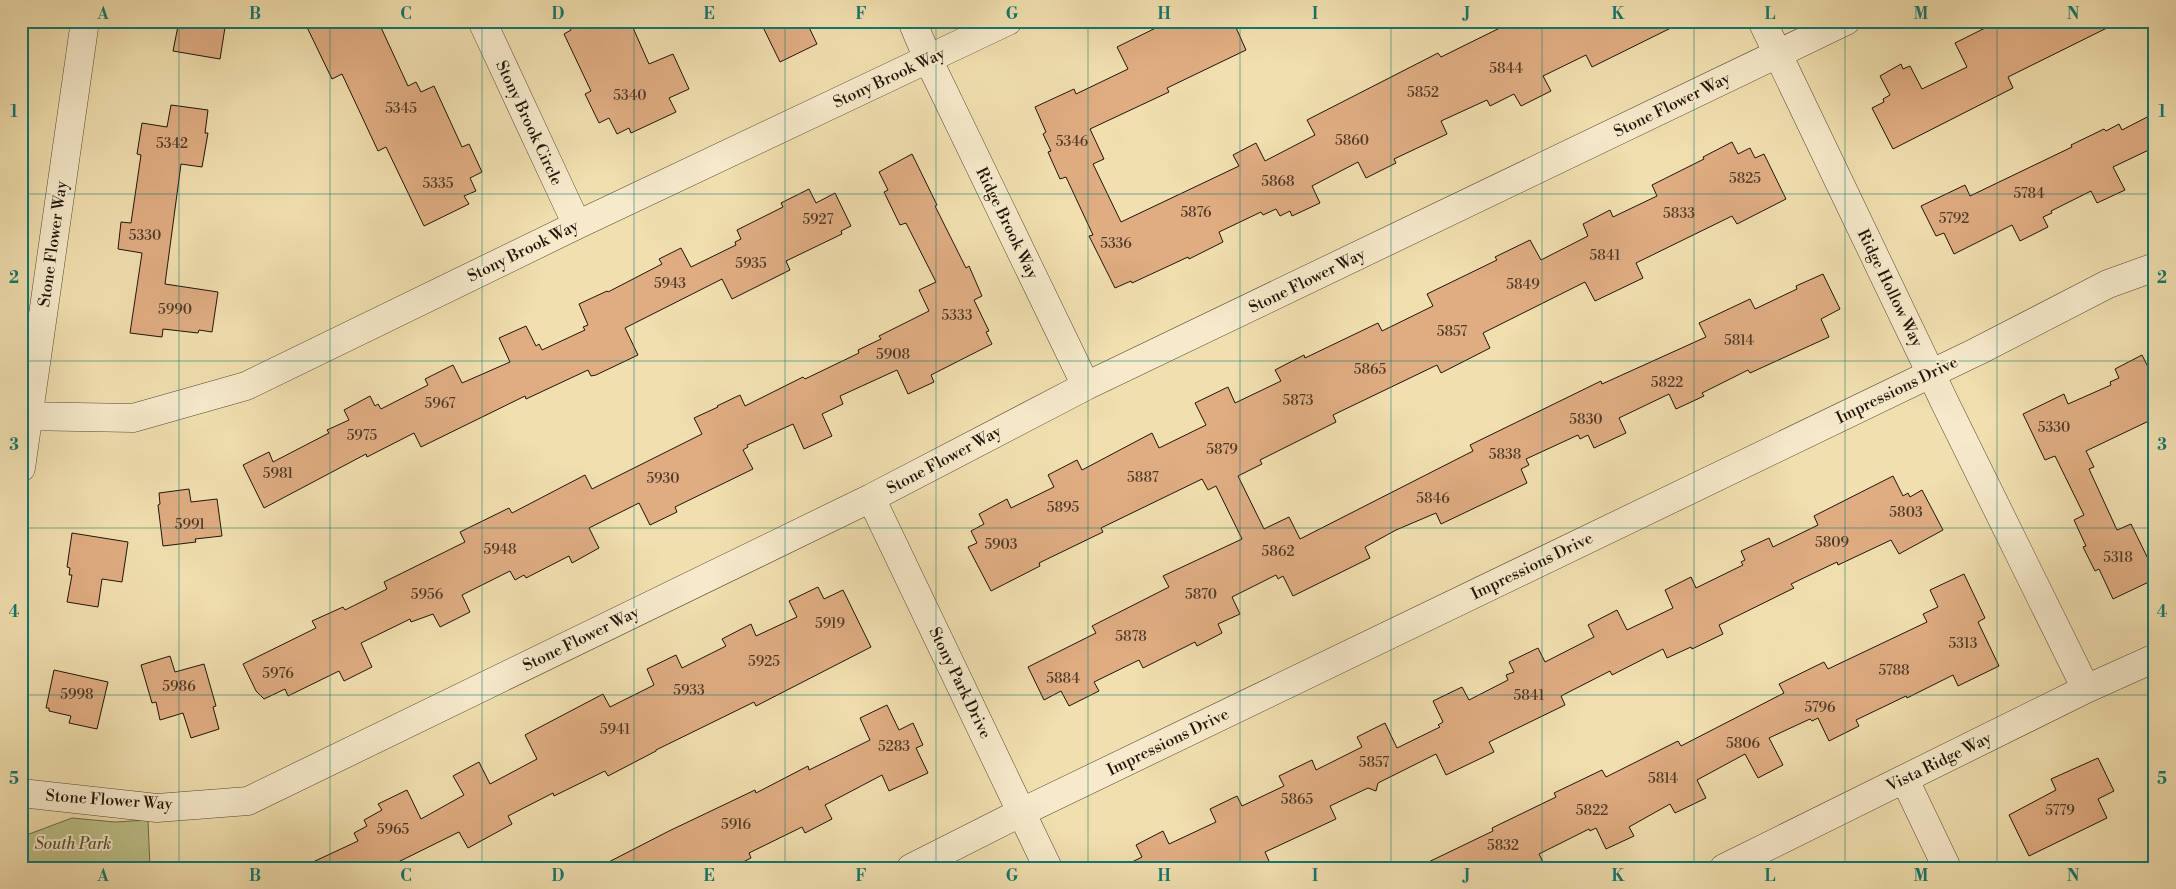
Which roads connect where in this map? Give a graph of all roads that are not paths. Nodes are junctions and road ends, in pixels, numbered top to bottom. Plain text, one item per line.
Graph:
1 (85, 21) edge
2 (482, 21) edge
3 (912, 21) edge
4 (1008, 21) edge
5 (1762, 21) edge
6 (1846, 21) edge
7 (1778, 55) junction
8 (928, 59) junction
9 (577, 225) junction
10 (2155, 267) edge
11 (1931, 373) junction
12 (1086, 386) junction
13 (25, 416) edge
14 (21, 468) edge
15 (871, 498) junction
16 (2155, 658) edge
17 (2086, 689) junction
18 (1905, 780) junction
19 (21, 793) edge
20 (1022, 812) junction
21 (911, 868) edge
22 (1048, 868) edge
23 (1724, 868) edge
24 (1946, 868) edge

1 - 13 street, Stone Flower Way
2 - 9 street, Stony Brook Circle
3 - 8 street, Ridge Brook Way
4 - 8 street, Stony Brook Way
5 - 7 street, Ridge Hollow Way
6 - 7 street, Stone Flower Way
7 - 11 street, Ridge Hollow Way
7 - 12 street, Stone Flower Way
8 - 9 street, Stony Brook Way
8 - 12 street, Ridge Brook Way
9 - 13 street, Stony Brook Way
10 - 11 street, Impressions Drive
11 - 17 street, Ridge Hollow Way
11 - 20 street, Impressions Drive
12 - 15 street, Stone Flower Way
13 - 14 street, Stone Flower Way
15 - 19 street, Stone Flower Way
15 - 20 street, Stony Park Drive
16 - 17 street, Vista Ridge Way
17 - 18 street, Vista Ridge Way
18 - 23 street, Vista Ridge Way
18 - 24 street
20 - 21 street, Impressions Drive
20 - 22 street, Stony Park Drive

